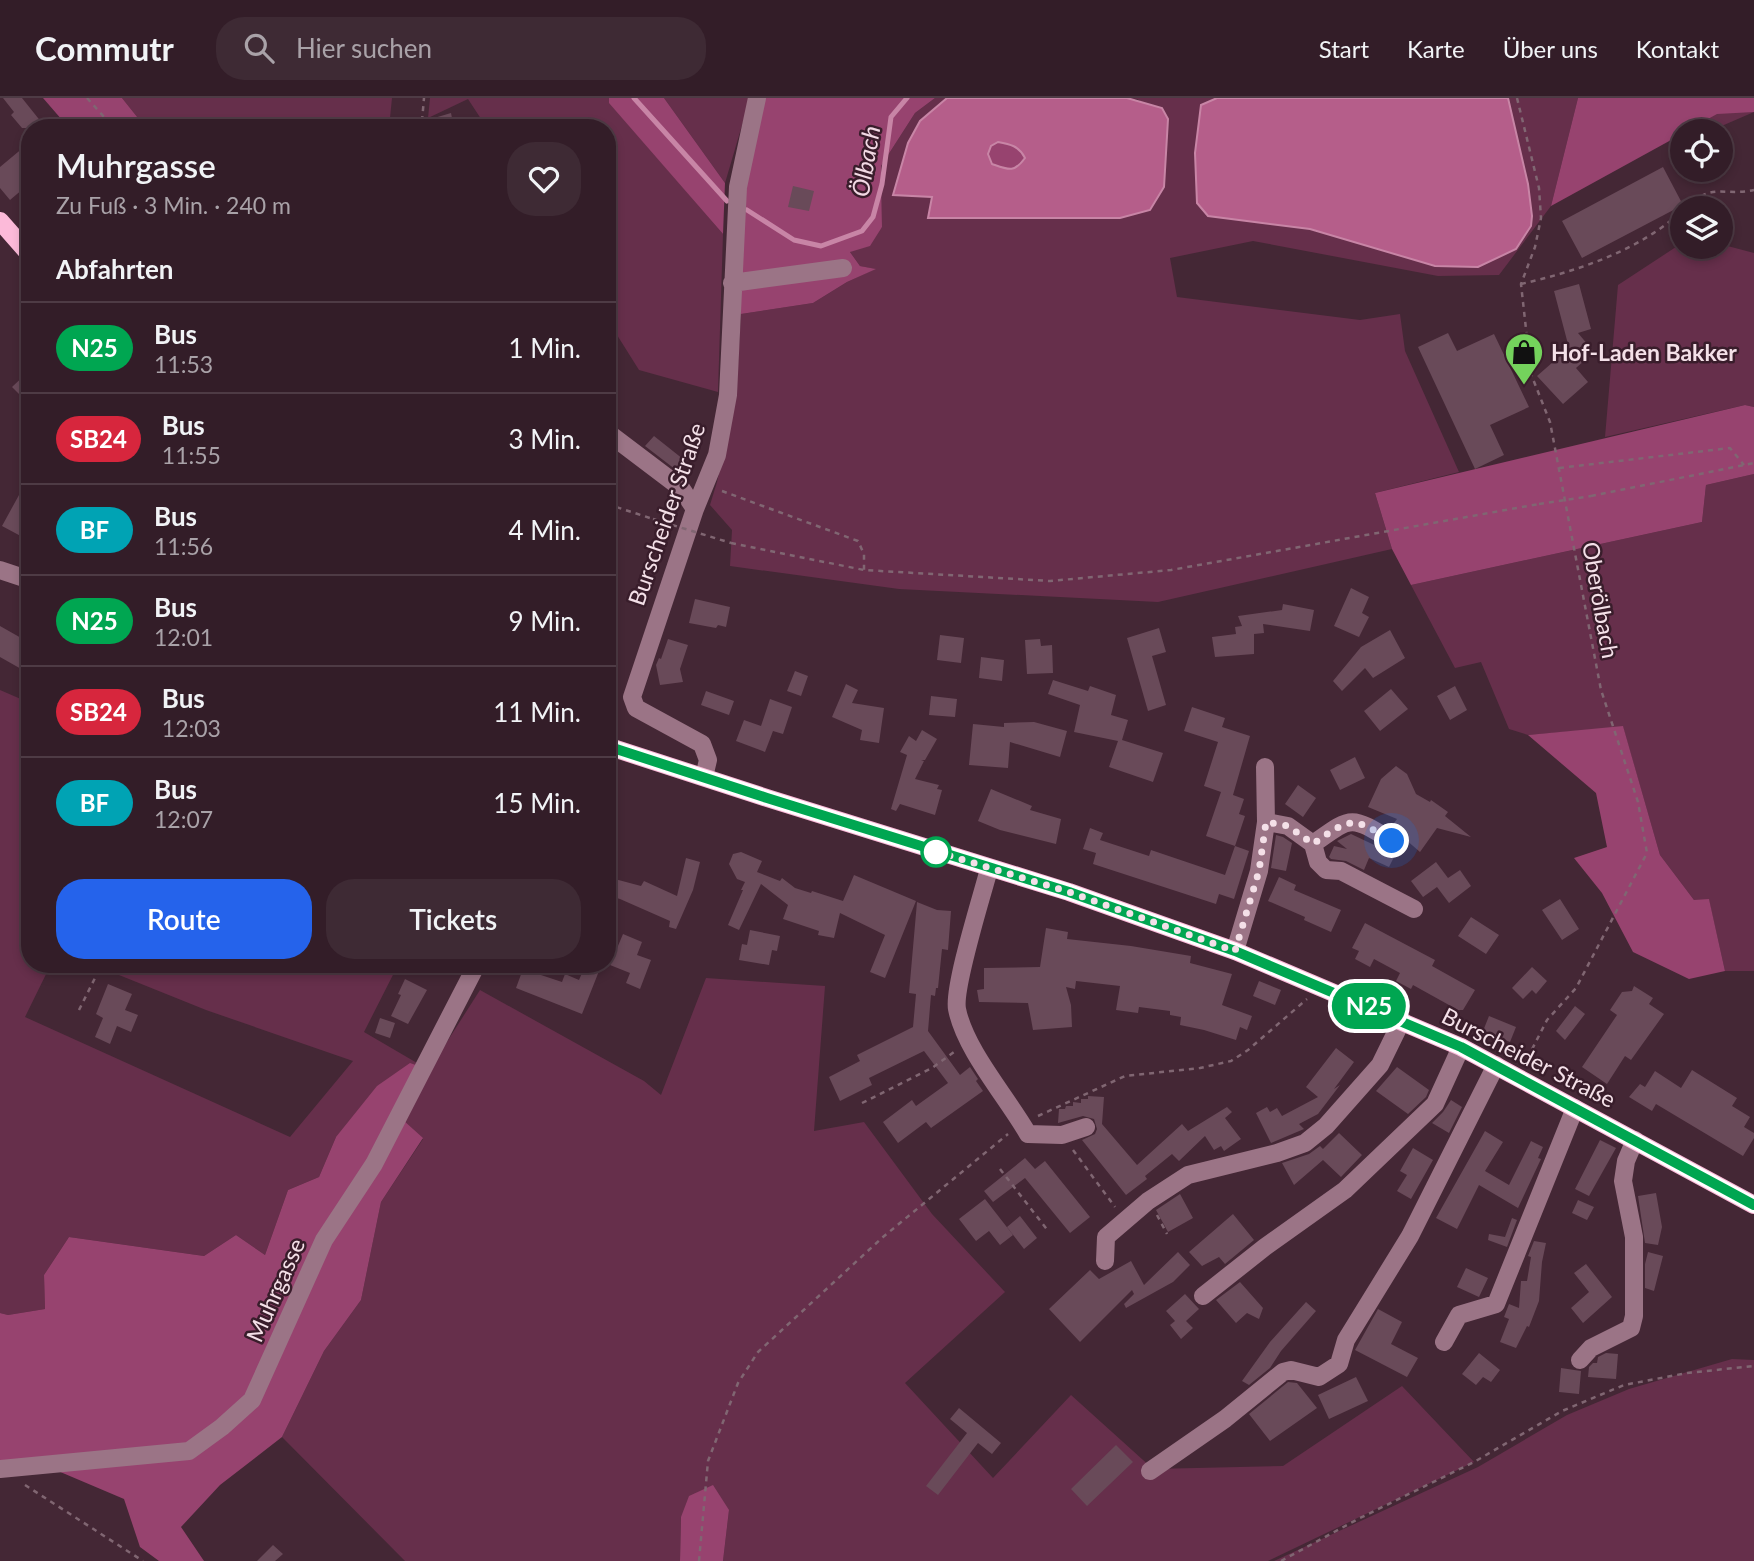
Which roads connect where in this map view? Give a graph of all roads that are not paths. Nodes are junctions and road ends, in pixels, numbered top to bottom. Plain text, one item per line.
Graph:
1 (757, 98) edge
2 (0, 221) edge
3 (21, 245) edge
4 (843, 268) dead end
5 (732, 283) junction
6 (616, 439) edge
7 (695, 509) junction
8 (0, 570) edge
9 (21, 577) edge
10 (616, 749) edge
11 (1265, 767) dead end
12 (704, 777) junction
13 (1266, 822) junction
14 (1392, 841) dead end
15 (1313, 844) junction
16 (989, 869) junction
17 (1414, 909) dead end
18 (1235, 951) junction
19 (472, 973) edge
20 (1402, 1020) junction
21 (1461, 1047) junction
22 (1496, 1065) junction
23 (1576, 1108) junction
24 (1086, 1126) dead end
25 (1635, 1140) junction
26 (1754, 1205) edge
27 (1105, 1261) dead end
28 (1203, 1296) dead end
29 (1444, 1342) dead end
30 (1580, 1360) dead end
31 (0, 1469) edge
32 (1150, 1471) dead end

1 - 5 street, Burscheider Straße
2 - 3 main road
4 - 5 street
5 - 7 street, Burscheider Straße
6 - 7 street
7 - 12 street, Burscheider Straße
8 - 9 street
10 - 12 main road, Burscheider Straße
11 - 13 street
12 - 16 main road, Burscheider Straße
13 - 15 street
13 - 18 street
14 - 15 street
15 - 17 street
16 - 18 main road, Burscheider Straße
16 - 24 street
18 - 20 main road, Burscheider Straße
19 - 31 street, Muhrgasse
20 - 21 main road, Burscheider Straße
20 - 27 street
21 - 22 main road, Burscheider Straße
21 - 28 street
22 - 23 main road, Burscheider Straße
22 - 32 street
23 - 25 main road, Burscheider Straße
23 - 29 street
25 - 26 main road, Burscheider Straße
25 - 30 street

